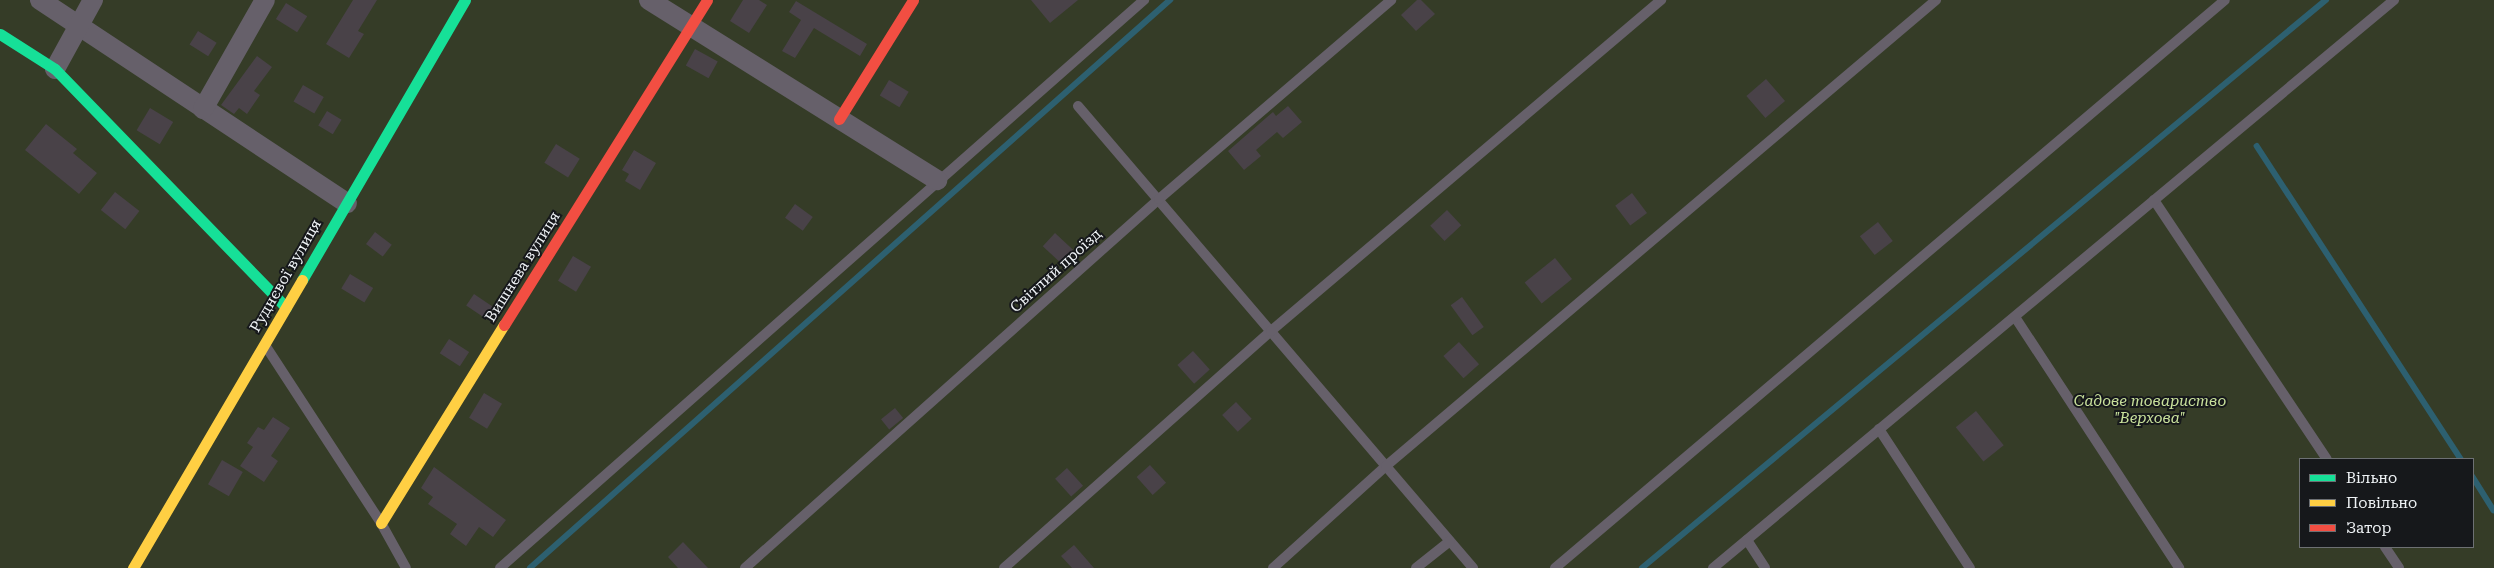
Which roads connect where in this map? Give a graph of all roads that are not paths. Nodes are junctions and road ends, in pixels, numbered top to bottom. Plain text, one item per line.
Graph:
1 (40, 0) edge
2 (94, 0) edge
3 (265, 0) edge
4 (466, 0) edge
5 (649, 0) edge
6 (707, 0) edge
7 (912, 0) edge
8 (1144, 0) edge
9 (1391, 0) edge
10 (1661, 0) edge
11 (1936, 0) edge
12 (2225, 0) edge
13 (2394, 0) edge
14 (79, 26) junction
15 (691, 26) junction
16 (0, 34) edge
17 (55, 69) junction
18 (1078, 106) dead end
19 (203, 109) junction
20 (840, 119) junction
21 (937, 180) junction
22 (1159, 200) junction
23 (2154, 200) junction
24 (346, 203) junction
25 (286, 307) junction
26 (2015, 316) junction
27 (1271, 331) junction
28 (264, 344) junction
29 (1880, 429) junction
30 (2326, 458) edge
31 (1386, 466) junction
32 (381, 522) junction
33 (1747, 540) junction
34 (1450, 541) junction
35 (2386, 548) edge
36 (133, 568) edge
37 (406, 568) edge
38 (500, 568) edge
39 (745, 568) edge
40 (1004, 568) edge
41 (1272, 568) edge
42 (1416, 568) edge
43 (1473, 568) edge
44 (1555, 568) edge
45 (1713, 568) edge
46 (1765, 568) edge
47 (1970, 568) edge
48 (2179, 568) edge
49 (2399, 568) edge

1 - 14 street
2 - 14 street
3 - 19 street
4 - 24 street, Руднєвої вулиця
5 - 15 street
6 - 15 street, Вишнева вулиця
7 - 20 street
8 - 21 lane
9 - 22 lane, Світлий проїзд
10 - 27 lane
11 - 31 lane
12 - 44 lane
13 - 23 lane
14 - 17 street
14 - 19 street
15 - 20 street
15 - 32 street, Вишнева вулиця
16 - 17 street
17 - 25 street
18 - 22 lane
19 - 24 street
20 - 21 street
21 - 38 lane
22 - 27 lane
22 - 39 lane, Світлий проїзд
23 - 26 lane
23 - 30 lane
24 - 25 street, Руднєвої вулиця
25 - 28 street, Руднєвої вулиця
26 - 29 lane
26 - 48 lane
27 - 31 lane
27 - 40 lane
28 - 32 lane
28 - 36 street, Руднєвої вулиця
29 - 33 lane
29 - 47 lane
31 - 34 lane
31 - 41 lane
32 - 37 lane
33 - 45 lane
33 - 46 lane
34 - 42 lane
34 - 43 lane
35 - 49 lane

